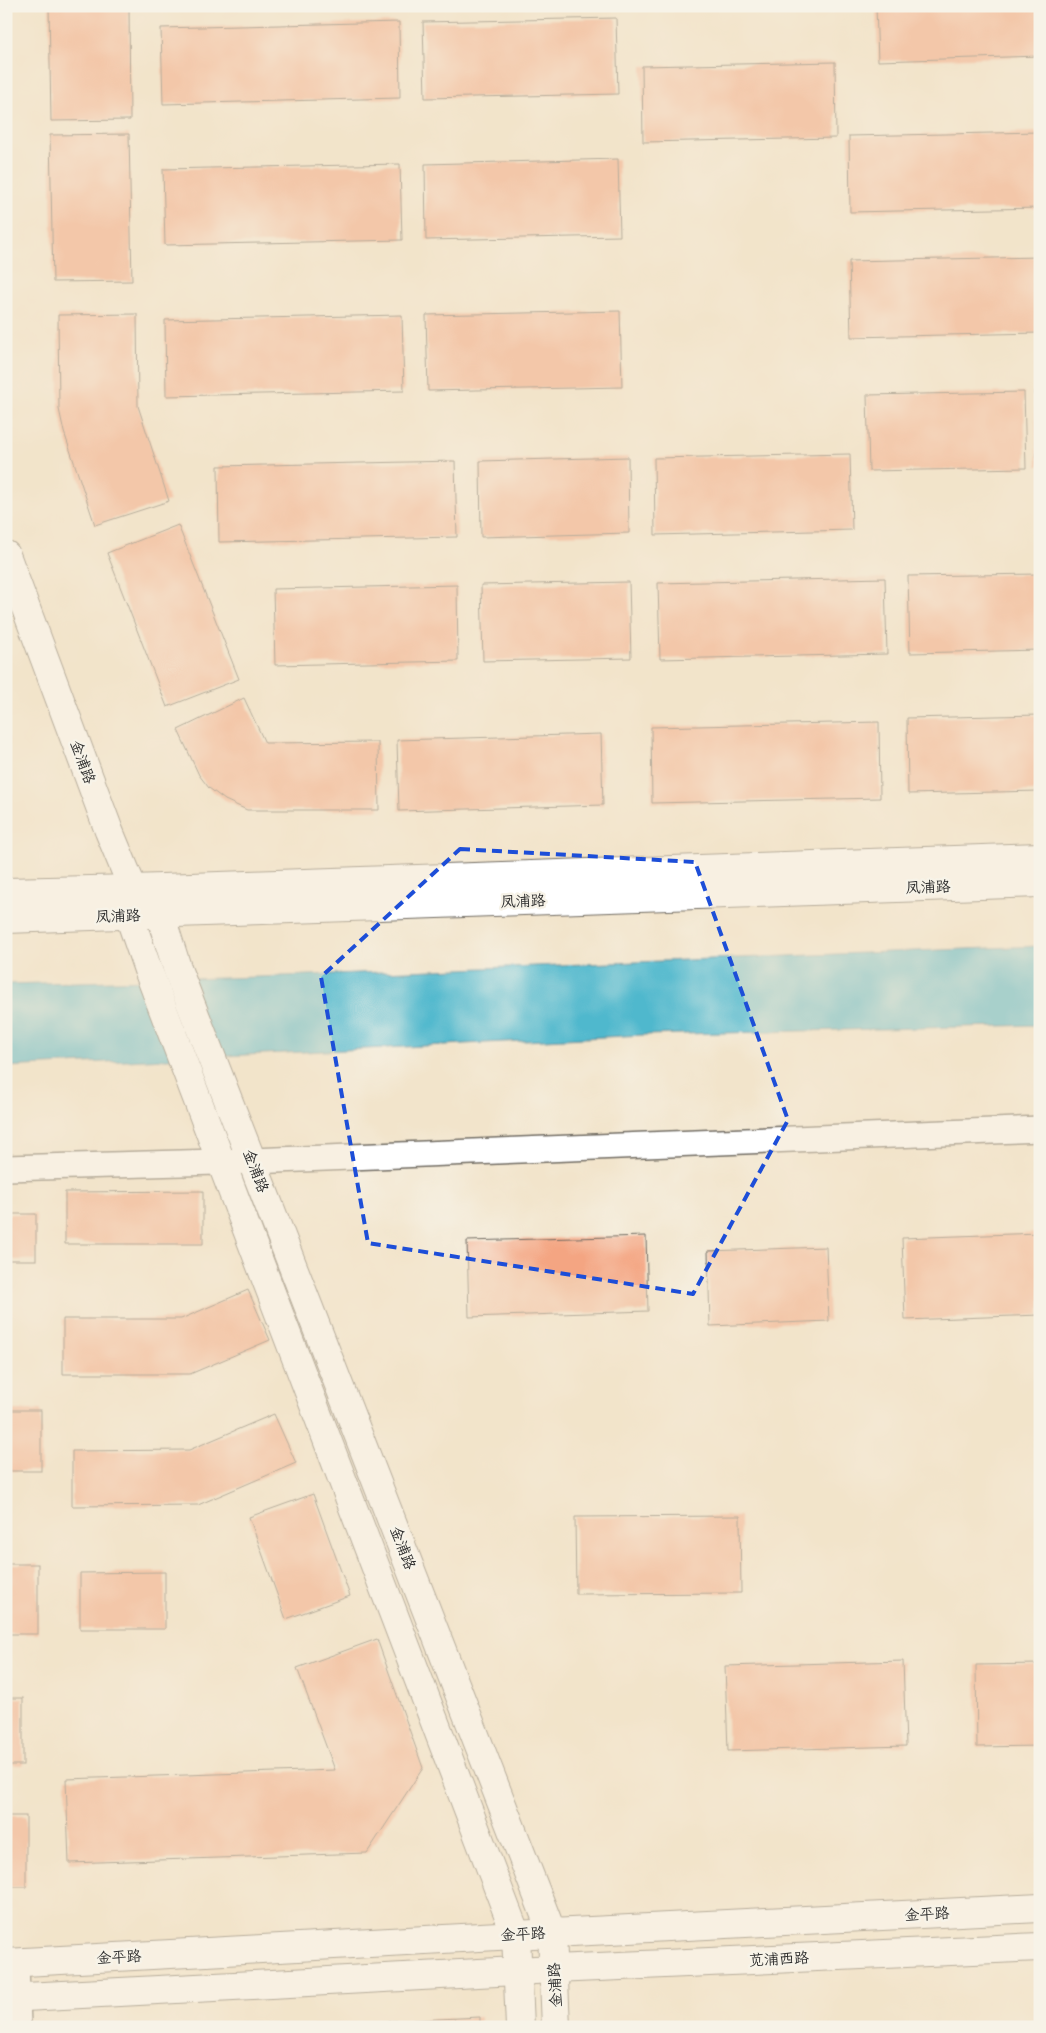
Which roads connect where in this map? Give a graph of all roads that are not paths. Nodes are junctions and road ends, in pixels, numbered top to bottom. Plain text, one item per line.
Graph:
1 (6, 555) edge
2 (1040, 857) edge
3 (1040, 883) edge
4 (6, 892) edge
5 (131, 902) junction
6 (160, 914) junction
7 (6, 920) edge
8 (1040, 1129) edge
9 (252, 1161) junction
10 (221, 1162) junction
11 (6, 1168) edge
12 (1040, 1908) edge
13 (552, 1933) junction
14 (516, 1935) junction
15 (1040, 1946) edge
16 (11, 1963) edge
17 (554, 1969) junction
18 (517, 1971) junction
19 (12, 1998) edge
20 (18, 2027) edge
21 (520, 2027) edge
22 (556, 2027) edge

1 - 5 street, 金浦路
2 - 5 street, 凤浦路
3 - 6 street, 凤浦路
4 - 5 street, 凤浦路
5 - 6 street
5 - 7 street, 凤浦路
5 - 10 street, 金浦路
6 - 9 street, 金浦路
8 - 9 street
9 - 10 street
9 - 13 street, 金浦路
10 - 11 street
10 - 14 street, 金浦路
12 - 13 street, 金平路
13 - 14 street, 金平路
13 - 17 street, 金浦路
14 - 16 street, 金平路
14 - 18 street, 金浦路
15 - 17 street, 苋浦西路
16 - 19 street
17 - 18 street, 苋浦西路
17 - 22 street, 金浦路
18 - 19 street
18 - 21 street, 金浦路
19 - 20 street

